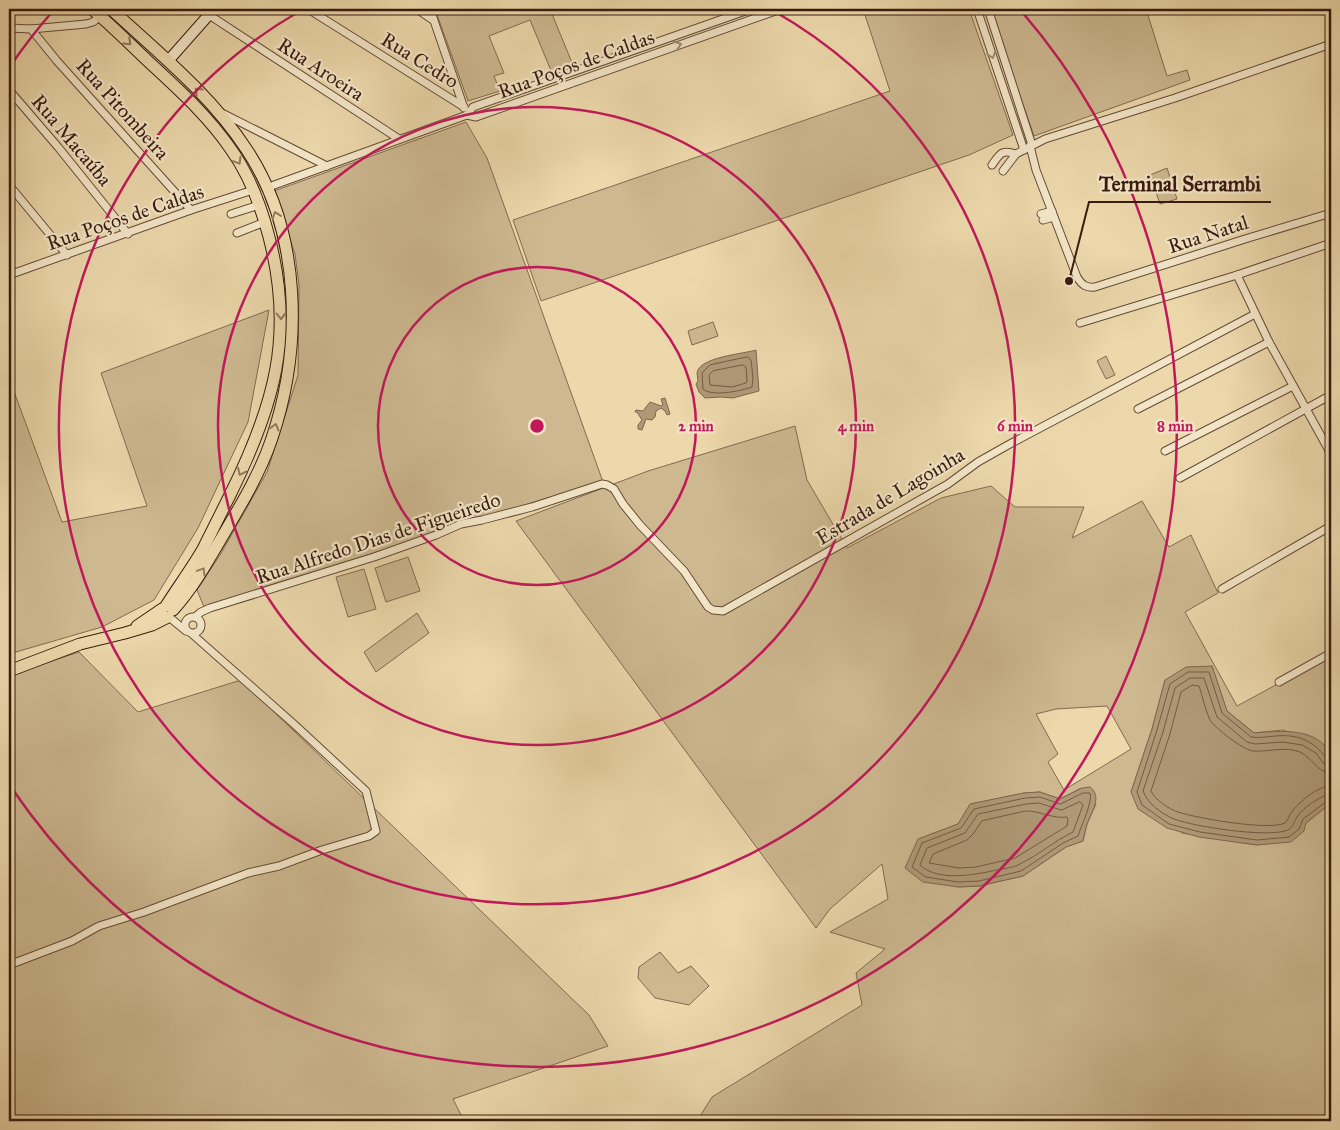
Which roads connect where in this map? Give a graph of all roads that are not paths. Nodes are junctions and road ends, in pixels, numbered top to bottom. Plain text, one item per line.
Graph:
1 (308, 9) edge
2 (417, 9) edge
3 (430, 9) edge
4 (752, 9) edge
5 (781, 9) edge
6 (977, 9) edge
7 (988, 9) edge
8 (103, 11) edge
9 (208, 11) edge
10 (434, 20) junction
11 (9, 28) edge
12 (31, 29) junction
13 (1331, 44) edge
14 (168, 61) junction
15 (9, 90) edge
16 (464, 107) junction
17 (219, 111) junction
18 (467, 115) junction
19 (399, 139) junction
20 (1029, 147) junction
21 (1016, 154) junction
22 (992, 165) dead end
23 (327, 166) junction
24 (1003, 172) dead end
25 (9, 185) edge
26 (266, 188) junction
27 (253, 190) junction
28 (259, 205) junction
29 (191, 210) junction
30 (1331, 213) edge
31 (231, 214) dead end
32 (1053, 214) junction
33 (1042, 217) dead end
34 (265, 222) junction
35 (237, 233) dead end
36 (128, 234) junction
37 (1331, 243) edge
38 (285, 247) junction
39 (67, 255) junction
40 (273, 255) junction
41 (288, 259) junction
42 (9, 275) edge
43 (1237, 275) junction
44 (1255, 314) junction
45 (1080, 323) dead end
46 (1269, 342) junction
47 (1293, 386) junction
48 (1331, 394) edge
49 (1138, 409) dead end
50 (1305, 409) junction
51 (1165, 451) dead end
52 (1331, 454) edge
53 (1180, 478) dead end
54 (1331, 526) edge
55 (1222, 589) dead end
56 (703, 600) joint
57 (168, 612) junction
58 (191, 618) junction
59 (189, 632) junction
60 (1331, 653) edge
61 (9, 671) edge
62 (1279, 682) dead end
63 (9, 965) edge

1 - 16 street, Rua Cedro
2 - 10 street
3 - 10 street
4 - 18 street, Rua Poços de Caldas
18 -> 5 street, Rua Poços de Caldas
6 -> 20 street
7 - 20 street
8 - 12 street
8 - 14 main road
8 -> 27 main road
9 - 14 main road
9 - 19 street, Rua Aroeira
10 - 16 street
11 - 12 street
12 - 29 street, Rua Pitombeira
13 - 20 street
17 -> 14 main road
15 - 36 street, Rua Macaúba
16 - 18 street
17 - 23 street
17 - 26 main road
18 - 19 street, Rua Poços de Caldas
19 - 23 street, Rua Poços de Caldas
20 - 21 street
20 - 32 street
21 - 22 street
21 - 24 street
23 - 26 street, Rua Poços de Caldas
25 - 39 street
38 -> 26 main road
27 - 28 main road
27 - 29 street, Rua Poços de Caldas
28 - 31 street
28 - 34 main road
29 - 36 street, Rua Poços de Caldas
30 - 32 street, Rua Natal
32 - 33 street
34 - 35 street
34 - 40 main road
36 - 39 street, Rua Poços de Caldas
37 - 43 street
38 - 40 main road
38 - 41 main road
39 - 42 street, Rua Poços de Caldas
40 - 41 main road
40 -> 57 main road
57 -> 41 main road
43 - 44 street
43 - 45 street
44 - 46 street
44 - 56 street, Estrada de Lagoinha
46 - 47 street
46 - 49 street
47 - 50 street
47 - 51 street
48 - 50 street
50 - 52 street
50 - 53 street
54 - 55 street
56 - 58 street, Rua Alfredo Dias de Figueiredo
57 - 58 street
57 - 59 street
57 - 61 main road
58 - 59 street
58 - 59 street
59 - 63 street
60 - 62 street

